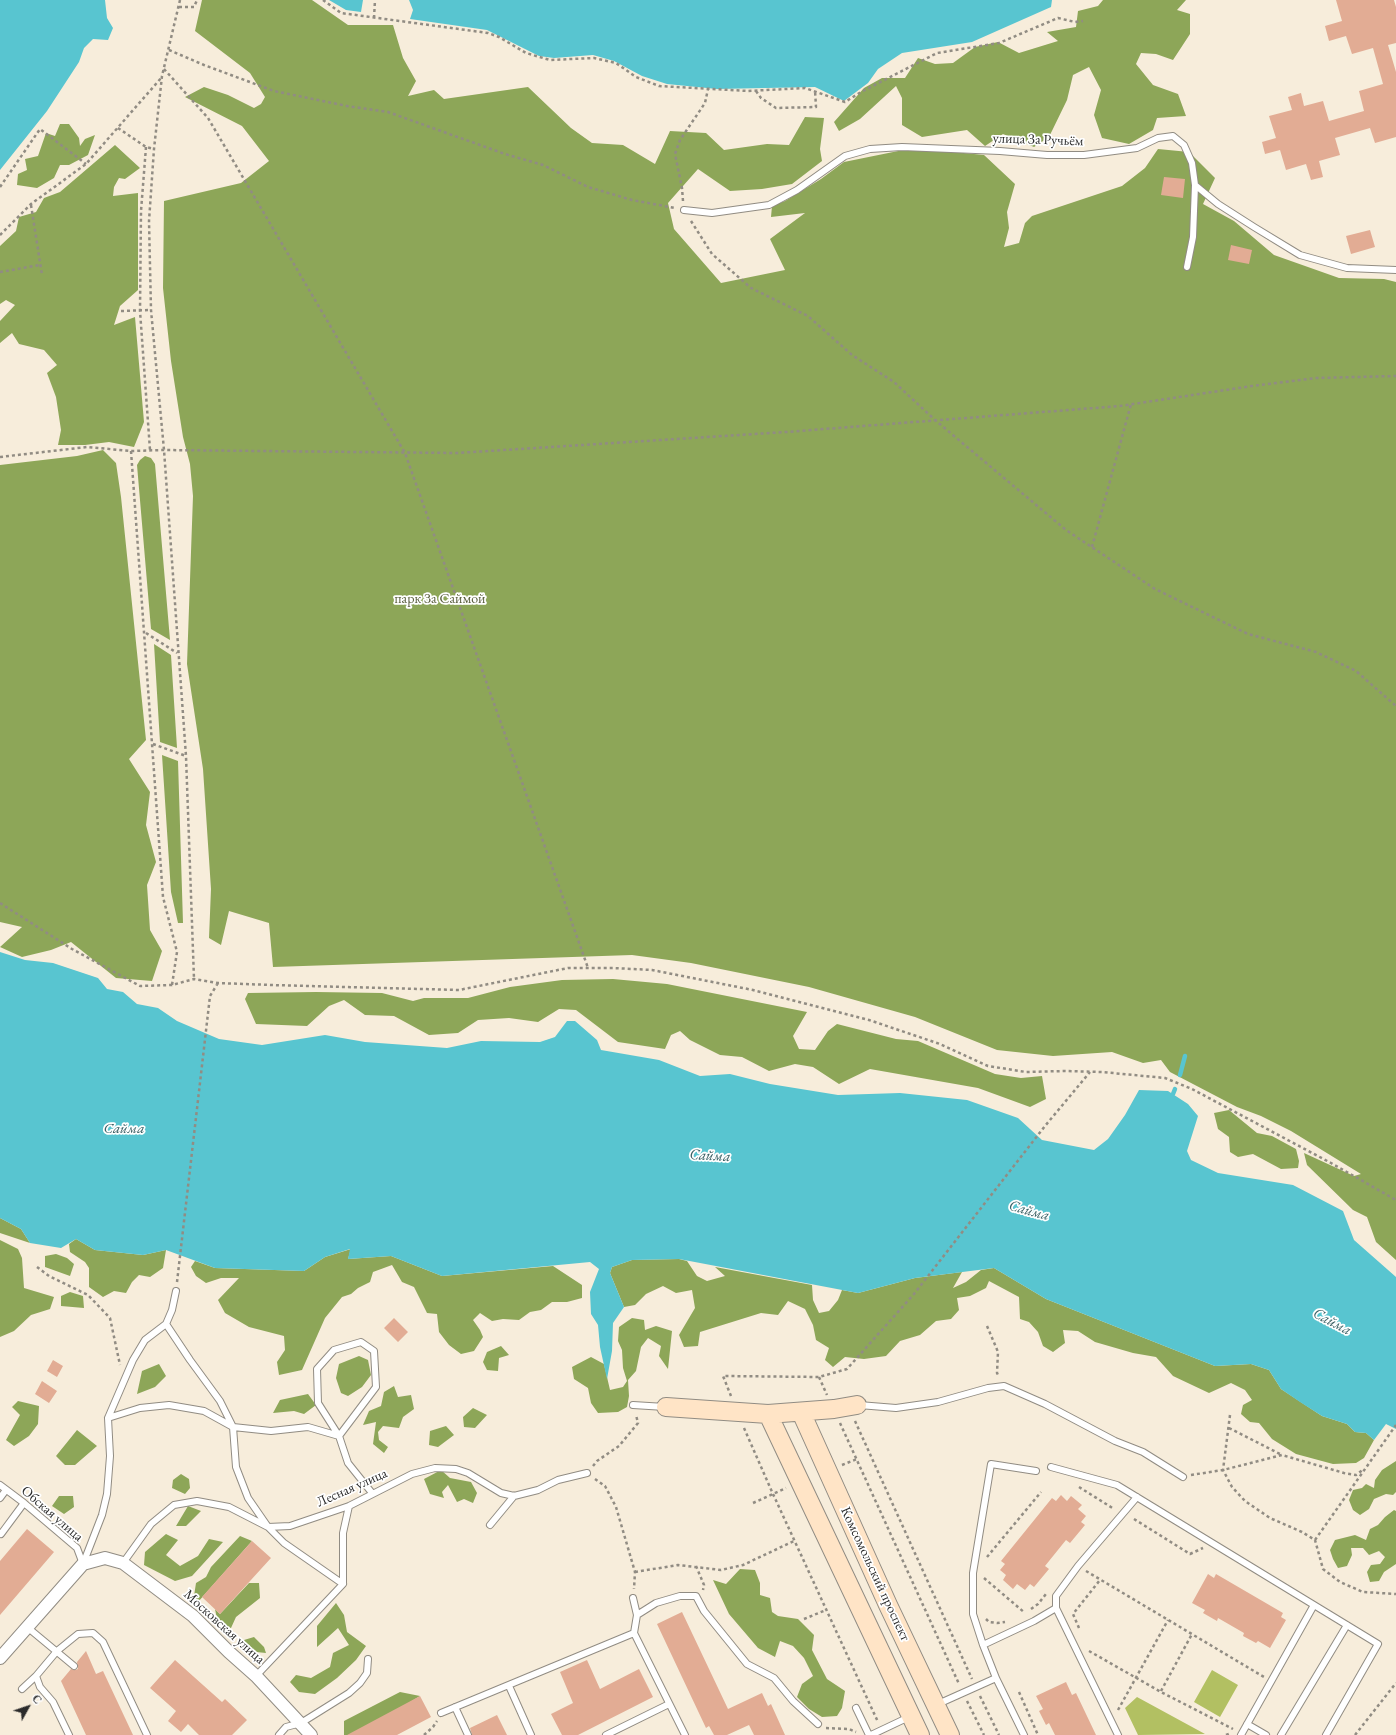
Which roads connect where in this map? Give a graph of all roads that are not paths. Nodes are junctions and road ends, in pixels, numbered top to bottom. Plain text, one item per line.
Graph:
1 (1195, 186) junction
2 (684, 210) road end
3 (1187, 267) dead end
4 (1396, 270) edge
5 (176, 1291) road end
6 (166, 1324) junction
7 (633, 1405) road end
8 (666, 1407) joint
9 (847, 1407) joint
10 (801, 1412) junction
11 (768, 1414) junction
12 (108, 1418) junction
13 (233, 1427) junction
14 (339, 1436) junction
15 (1051, 1467) dead end
16 (1036, 1471) dead end
17 (587, 1473) road end
18 (1183, 1477) road end
19 (0, 1485) edge
20 (6, 1490) junction
21 (372, 1493) junction
22 (514, 1496) junction
23 (1137, 1497) junction
24 (0, 1498) edge
25 (24, 1503) junction
26 (349, 1506) junction
27 (490, 1525) dead end
28 (268, 1527) junction
29 (0, 1534) edge
30 (124, 1563) junction
31 (83, 1564) junction
32 (343, 1584) junction
33 (633, 1598) road end
34 (1314, 1605) junction
35 (1056, 1608) junction
36 (637, 1614) junction
37 (1347, 1625) junction
38 (26, 1627) junction
39 (634, 1633) junction
40 (983, 1645) junction
41 (57, 1651) junction
42 (0, 1658) edge
43 (368, 1660) dead end
44 (74, 1666) dead end
45 (36, 1676) junction
46 (256, 1676) junction
47 (996, 1678) junction
48 (509, 1686) junction
49 (22, 1689) dead end
50 (669, 1704) junction
51 (936, 1705) junction
52 (454, 1707) junction
53 (856, 1708) dead end
54 (441, 1713) road end
55 (911, 1716) junction
56 (301, 1723) junction
57 (818, 1724) road end
58 (1247, 1724) junction
59 (69, 1735) edge
60 (147, 1735) edge
61 (279, 1735) edge
62 (311, 1735) edge
63 (468, 1735) edge
64 (531, 1735) edge
65 (606, 1735) edge
66 (685, 1735) edge
67 (870, 1735) edge
68 (920, 1735) edge
69 (950, 1735) edge
70 (1024, 1735) edge
71 (1118, 1735) edge
72 (1241, 1735) edge
73 (1266, 1735) edge
74 (1281, 1735) edge
75 (1326, 1735) edge

1 - 2 lane, улица За Ручьём
1 - 3 lane
1 - 4 lane
5 - 6 lane
6 - 12 lane
6 - 13 lane
7 - 8 lane
8 - 11 street
9 - 10 street
9 - 18 lane
10 - 11 street
10 - 51 street, Комсомольский проспект
11 - 55 street, Комсомольский проспект
12 - 13 lane
12 - 31 lane
13 - 14 lane
13 - 28 lane
14 - 14 lane
14 - 21 lane
15 - 23 lane
16 - 40 lane
17 - 22 lane
19 - 20 lane, Обская улица
20 - 24 lane
20 - 25 lane, Обская улица
21 - 22 lane, Лесная улица
21 - 26 lane, Лесная улица
22 - 27 lane
23 - 34 lane
23 - 35 lane
25 - 29 lane
25 - 31 lane, Обская улица
26 - 28 lane, Лесная улица
26 - 32 lane
28 - 30 lane, Лесная улица
28 - 32 lane
30 - 31 street, Московская улица
30 - 46 street, Московская улица
31 - 38 street
32 - 46 lane
33 - 36 lane
34 - 37 lane
34 - 58 lane
35 - 40 lane
35 - 71 lane
36 - 39 lane
36 - 57 lane
37 - 74 lane
37 - 75 lane
38 - 41 lane
38 - 42 street
39 - 48 lane
39 - 50 lane
40 - 47 lane
41 - 44 lane
41 - 45 lane
41 - 60 lane
43 - 56 lane
45 - 49 lane
45 - 59 lane
46 - 56 street, Московская улица
47 - 51 lane
47 - 70 lane
48 - 52 lane
48 - 64 lane
50 - 65 lane
50 - 66 lane
51 - 69 street, Комсомольский проспект
52 - 54 lane
52 - 63 lane
53 - 67 lane
55 - 67 lane
55 - 68 street, Комсомольский проспект
56 - 61 lane
56 - 62 street, Московская улица
58 - 72 lane
58 - 73 lane

